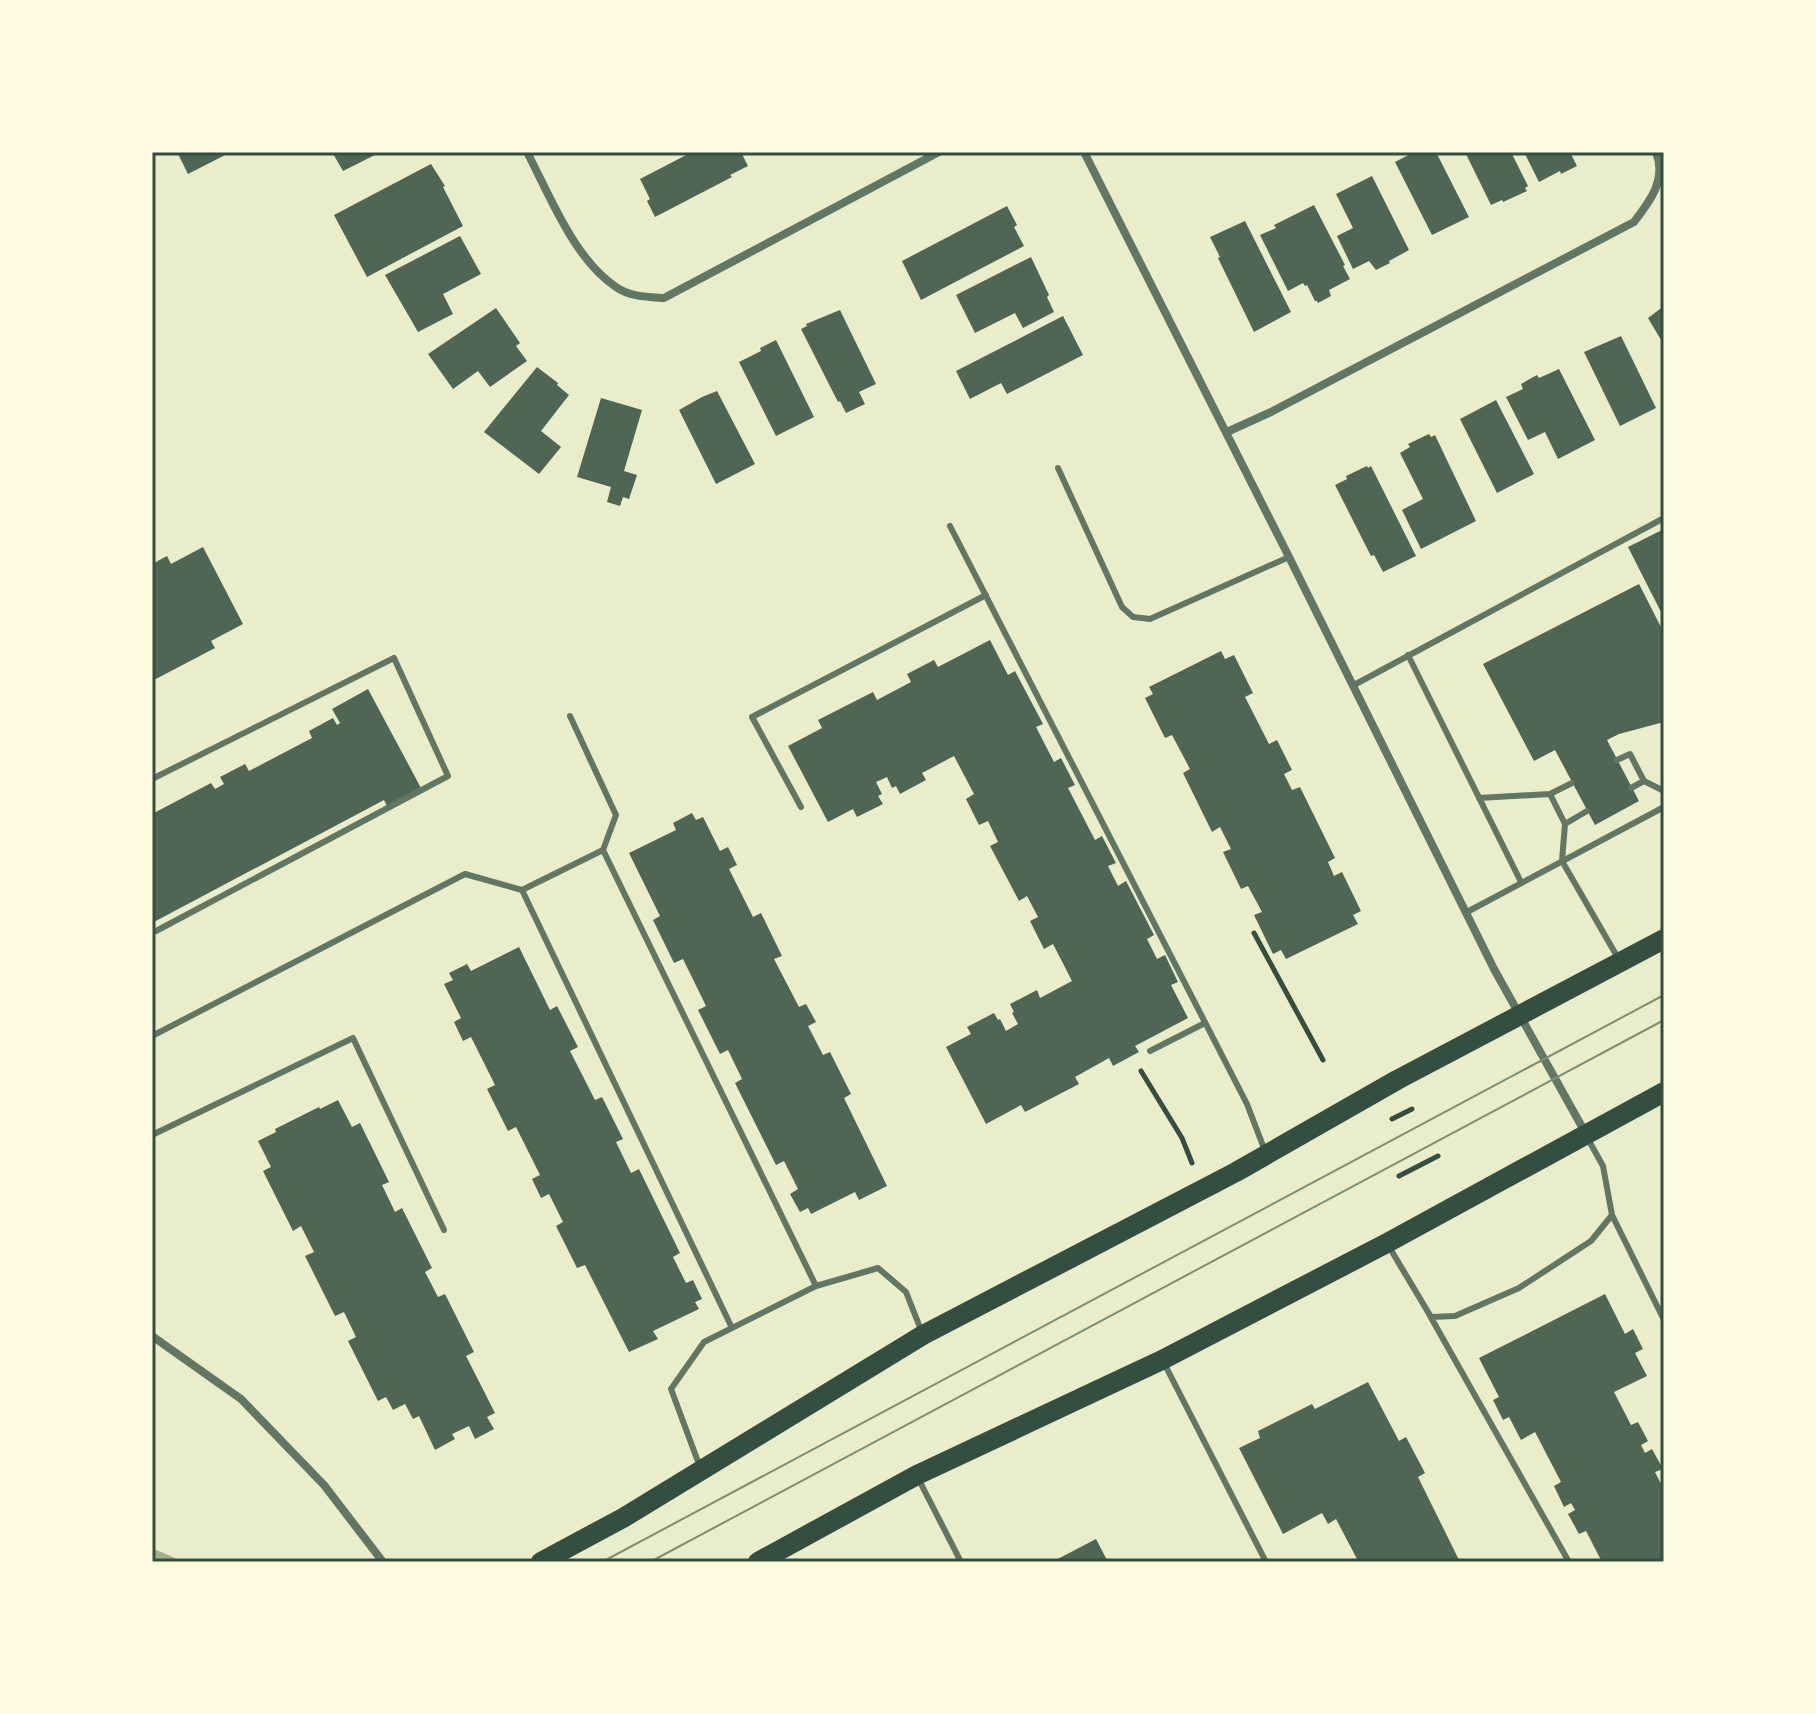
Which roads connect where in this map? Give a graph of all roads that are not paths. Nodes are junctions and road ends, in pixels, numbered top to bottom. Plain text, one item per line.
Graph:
1 (527, 152) edge
2 (939, 152) edge
3 (1084, 152) edge
4 (1656, 152) edge
5 (1227, 432) junction
6 (1058, 468) dead end
7 (1664, 518) edge
8 (950, 526) dead end
9 (1289, 557) junction
10 (986, 595) junction
11 (1408, 655) junction
12 (1354, 685) junction
13 (570, 716) dead end
14 (1617, 760) dead end
15 (152, 779) edge
16 (1644, 781) junction
17 (1572, 783) dead end
18 (1631, 788) dead end
19 (1664, 791) edge
20 (1550, 794) junction
21 (1479, 798) junction
22 (801, 807) dead end
23 (1664, 807) edge
24 (1587, 811) dead end
25 (1565, 824) junction
26 (603, 850) junction
27 (1562, 861) junction
28 (1521, 882) junction
29 (522, 890) junction
30 (1467, 912) junction
31 (156, 931) dead end
32 (1664, 939) edge
33 (1620, 961) junction
34 (1519, 1015) junction
35 (1205, 1023) junction
36 (152, 1036) edge
37 (1150, 1051) dead end
38 (1664, 1092) edge
39 (152, 1135) edge
40 (1586, 1136) junction
41 (1267, 1155) junction
42 (1612, 1215) junction
43 (444, 1230) dead end
44 (1387, 1243) junction
45 (816, 1286) junction
46 (1429, 1313) junction
47 (1664, 1320) edge
48 (732, 1328) junction
49 (923, 1335) junction
50 (152, 1336) edge
51 (1162, 1360) junction
52 (701, 1470) junction
53 (917, 1475) junction
54 (383, 1562) edge
55 (541, 1562) edge
56 (758, 1562) edge
57 (961, 1562) edge
58 (1266, 1562) edge
59 (1569, 1562) edge

1 - 2 street
3 - 5 street
4 - 5 street
5 - 9 street
6 - 9 lane
7 - 11 lane
8 - 10 lane
9 - 12 street
10 - 22 lane
10 - 35 lane
11 - 12 lane
11 - 21 lane
12 - 30 street
13 - 26 lane
14 - 16 lane
15 - 31 lane
16 - 18 lane
16 - 19 lane
17 - 20 lane
20 - 21 lane
20 - 25 lane
21 - 28 lane
23 - 27 lane
24 - 25 lane
25 - 27 lane
26 - 29 lane
26 - 45 lane
27 - 28 lane
27 - 33 lane
28 - 30 lane
29 - 36 lane
29 - 48 lane
30 - 34 street
32 - 33 main road
33 - 34 main road
34 - 40 street
34 - 41 main road
35 - 37 lane
35 - 41 lane
38 - 40 main road
39 - 43 lane
40 - 42 lane
40 - 44 main road
41 - 49 main road
42 - 46 lane
42 - 47 lane
44 - 46 lane
44 - 51 main road
45 - 48 lane
45 - 49 lane
46 - 59 lane
48 - 52 lane
49 - 52 main road
50 - 54 street
51 - 53 main road
51 - 58 lane
52 - 55 main road
53 - 56 main road
53 - 57 lane

